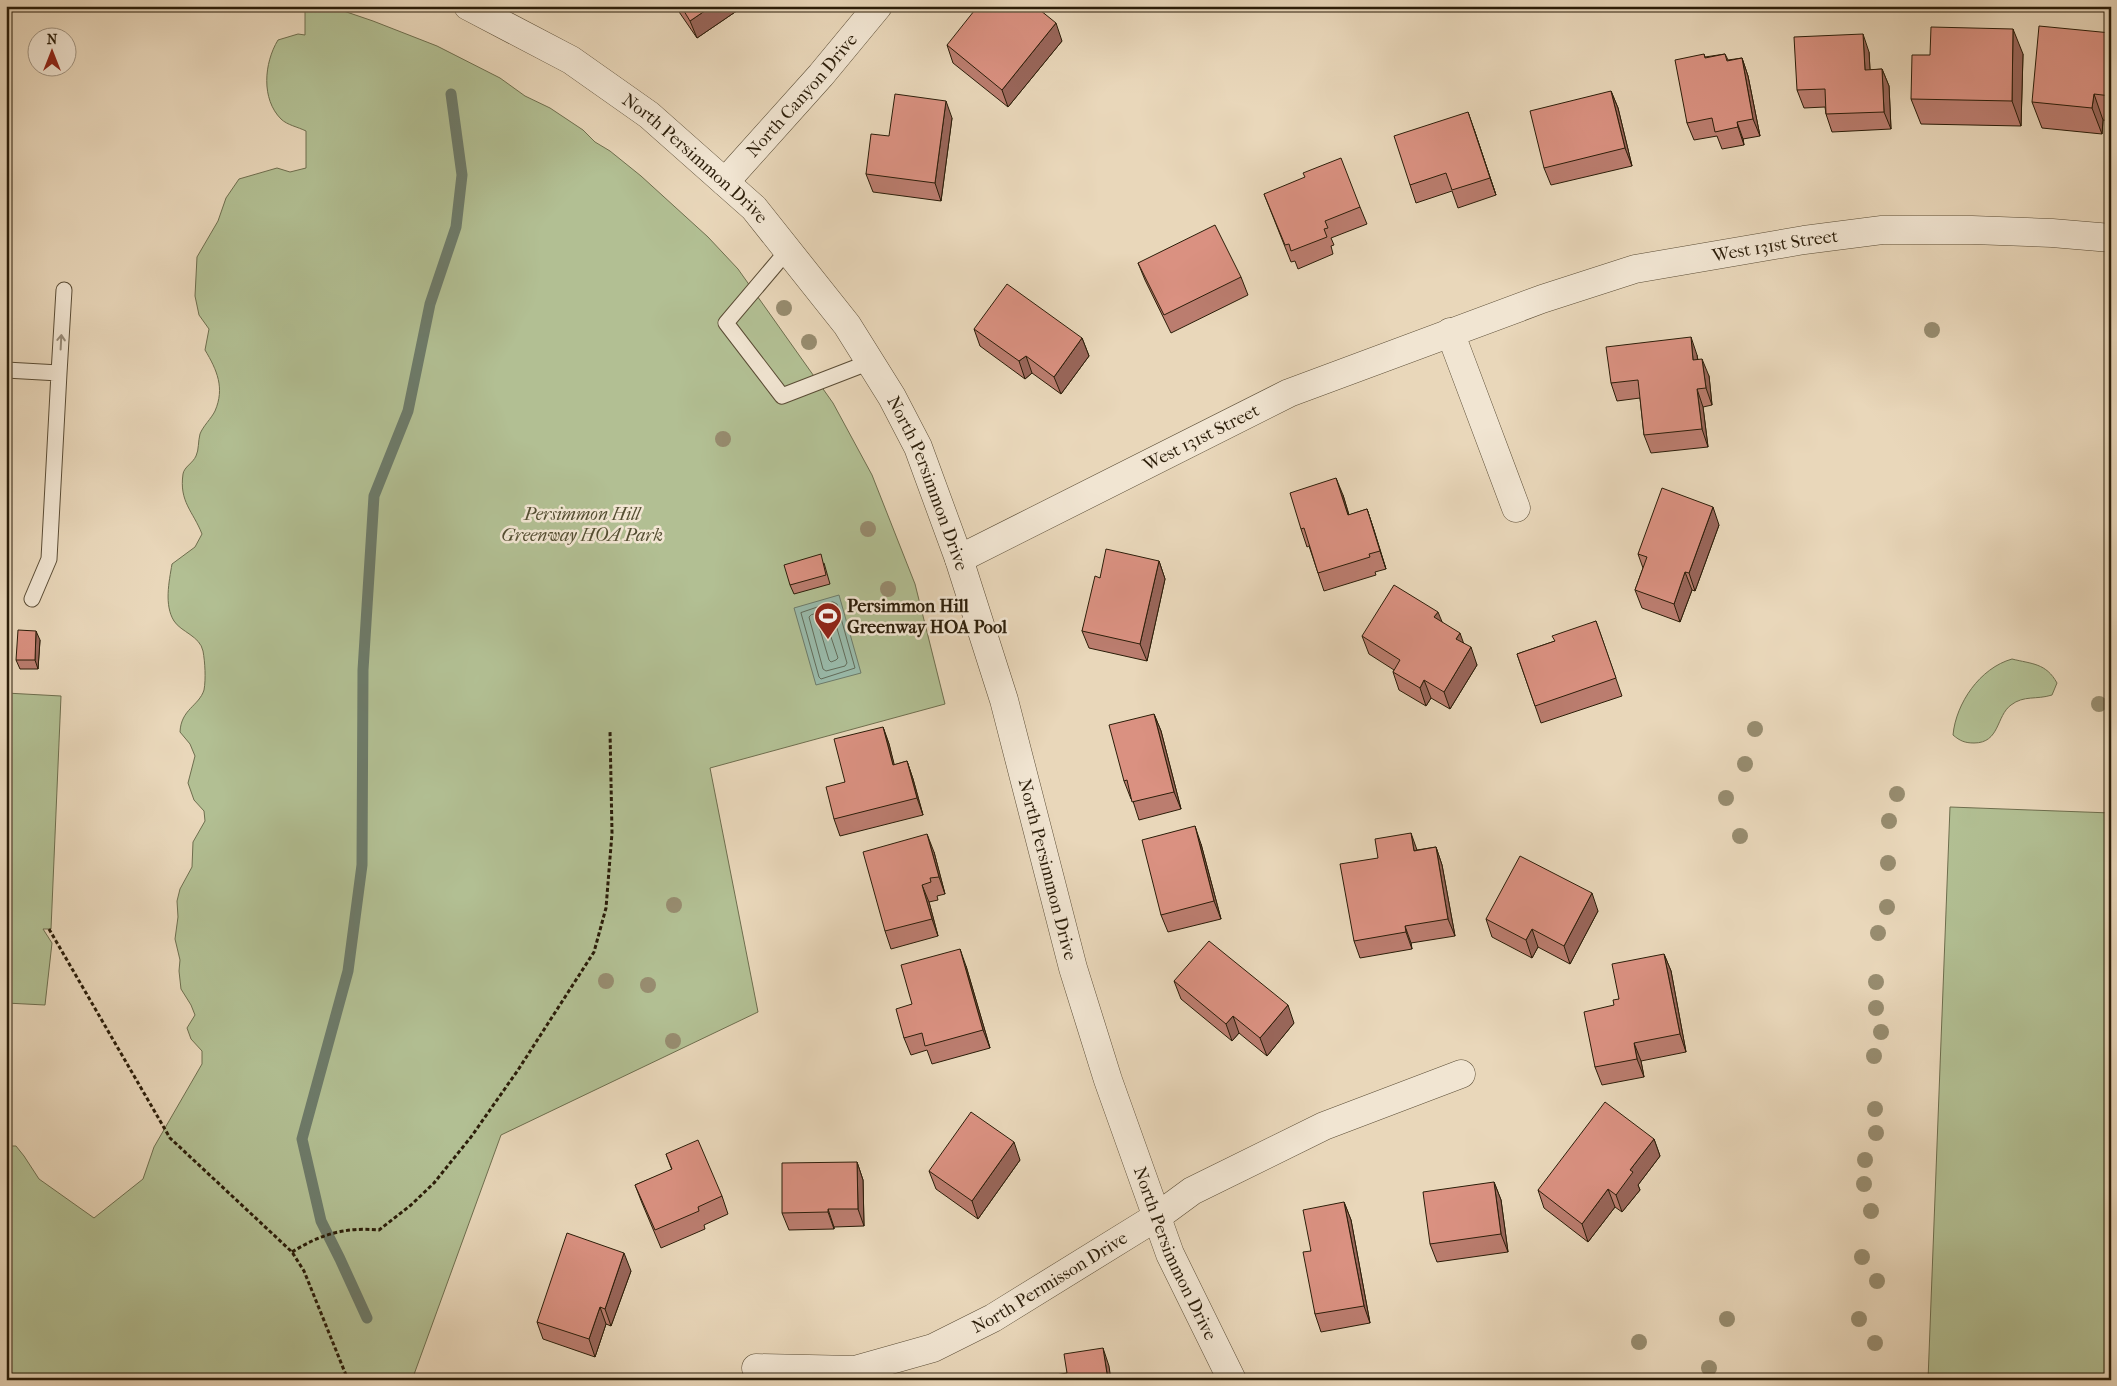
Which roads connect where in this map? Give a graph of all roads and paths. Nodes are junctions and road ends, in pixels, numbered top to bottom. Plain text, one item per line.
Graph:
1 (468, 6) edge
2 (878, 6) edge
3 (725, 182) junction
4 (2111, 238) edge
5 (787, 251) junction
6 (64, 290) dead end
7 (1450, 332) junction
8 (870, 362) junction
9 (6, 370) edge
10 (60, 373) junction
11 (1516, 508) dead end
12 (959, 559) junction
13 (32, 599) dead end
14 (610, 732) dead end
15 (49, 929) dead end
16 (1461, 1074) dead end
17 (1158, 1216) junction
18 (292, 1252) junction
19 (756, 1368) dead end
20 (348, 1380) edge
21 (1232, 1380) edge

1 - 3 street, North Persimmon Drive
2 - 3 street, North Canyon Drive
3 - 5 street, North Persimmon Drive
4 - 7 street, West 131st Street
5 - 8 street, North Persimmon Drive
5 - 8 lane
10 -> 6 lane
7 - 11 street
7 - 12 street, West 131st Street
8 - 12 street, North Persimmon Drive
9 - 10 lane
10 - 13 lane
12 - 17 street, North Persimmon Drive
14 - 18 path
15 - 18 path
16 - 17 street, North Permisson Drive
17 - 19 street, North Permisson Drive
17 - 21 street, North Persimmon Drive
18 - 20 path

